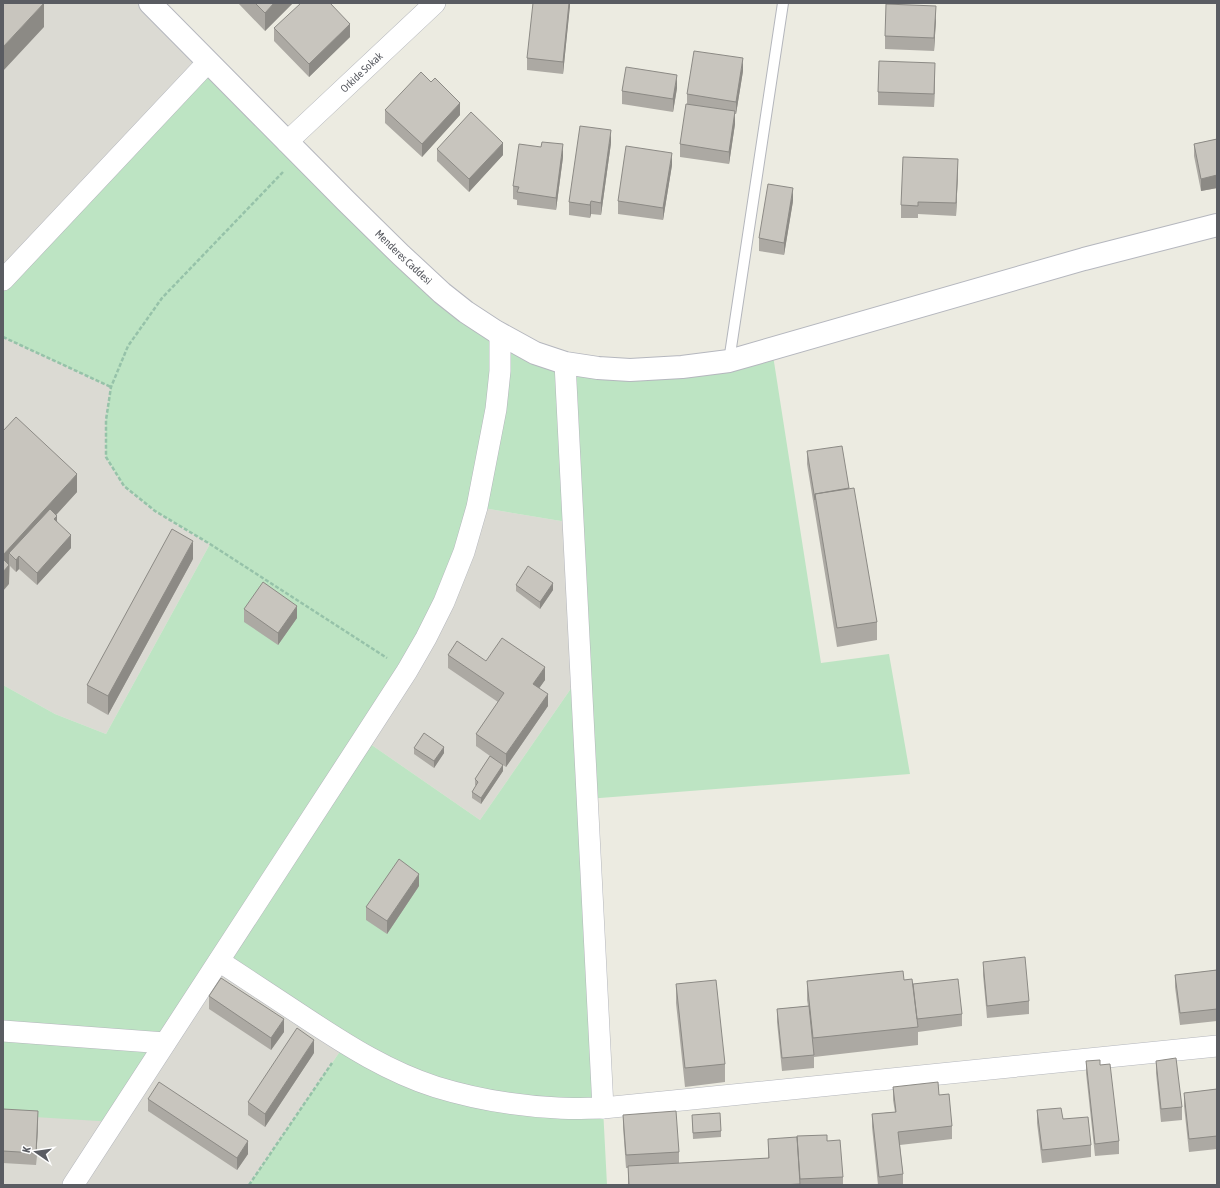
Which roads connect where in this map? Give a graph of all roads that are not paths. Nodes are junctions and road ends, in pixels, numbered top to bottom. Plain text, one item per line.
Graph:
1 (150, 3) edge
2 (435, 3) edge
3 (783, 3) edge
4 (208, 62) junction
5 (294, 148) junction
6 (1217, 225) edge
7 (3, 280) edge
8 (500, 334) junction
9 (728, 361) junction
10 (565, 363) junction
11 (219, 961) junction
12 (3, 1030) edge
13 (165, 1043) junction
14 (1217, 1046) edge
15 (603, 1108) junction
16 (73, 1185) edge

1 - 4 street, Menderes Caddesi
2 - 5 street, Orkide Sokak
3 - 9 lane
4 - 5 street, Menderes Caddesi
4 - 7 street
5 - 8 street, Menderes Caddesi
6 - 9 street, Menderes Caddesi
8 - 10 street, Menderes Caddesi
8 - 11 street
9 - 10 street, Menderes Caddesi
10 - 15 street
11 - 13 street
11 - 15 street
12 - 13 street
13 - 16 street
14 - 15 street

